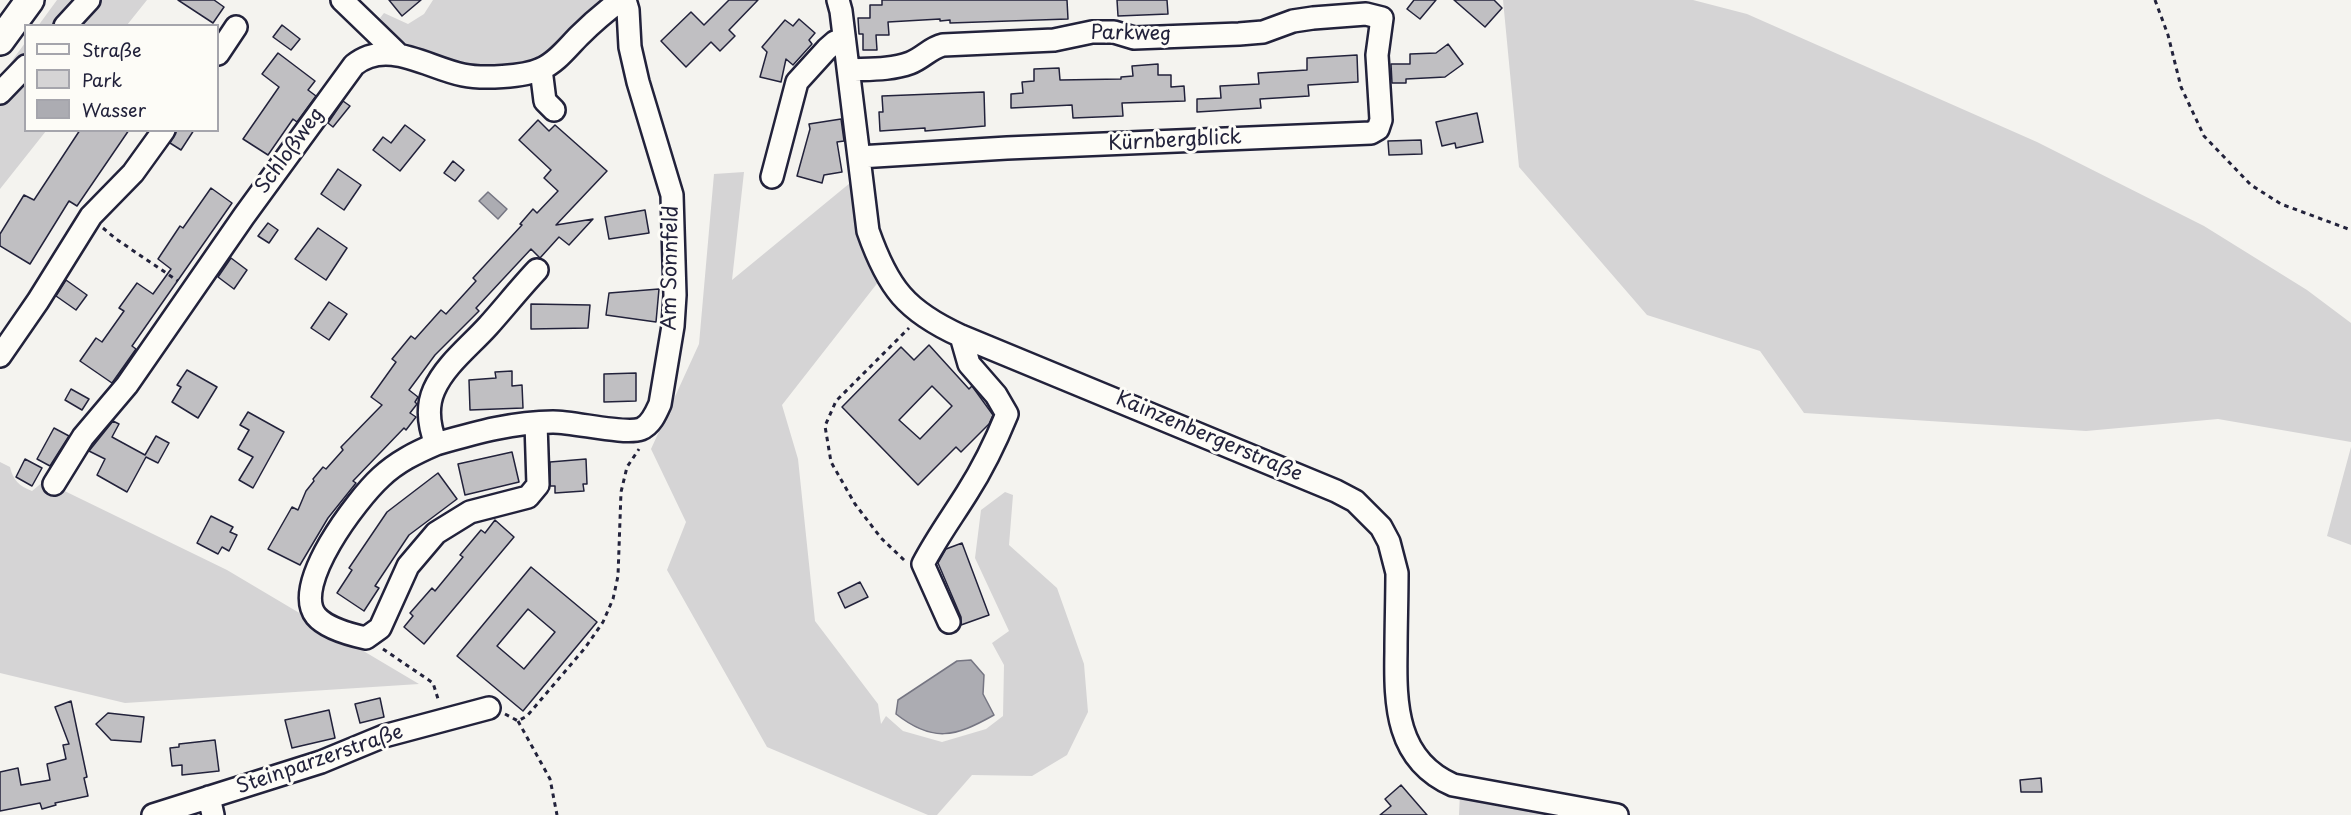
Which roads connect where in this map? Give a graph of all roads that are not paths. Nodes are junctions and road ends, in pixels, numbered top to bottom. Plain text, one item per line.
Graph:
1 (30, 0) edge
2 (89, 0) edge
3 (342, 0) edge
4 (623, 0) edge
5 (838, 0) edge
6 (1382, 18) joint
7 (66, 24) edge
8 (236, 27) dead end
9 (844, 38) junction
10 (0, 41) edge
11 (219, 52) edge
12 (399, 56) junction
13 (24, 68) edge
14 (541, 69) junction
15 (849, 70) junction
16 (0, 93) edge
17 (554, 110) dead end
18 (163, 132) edge
19 (859, 157) junction
20 (772, 177) dead end
21 (537, 270) dead end
22 (962, 336) junction
23 (0, 356) edge
24 (536, 423) junction
25 (436, 444) junction
26 (54, 484) dead end
27 (949, 622) dead end
28 (489, 708) road end
29 (211, 806) edge
30 (153, 815) edge
31 (1617, 815) edge

1 - 10 main road
2 - 7 street
3 - 12 street
4 - 14 street, Schloßweg
4 - 24 street, Am Sonnfeld
5 - 9 street, Kainzenbergerstraße
6 - 15 street, Parkweg
6 - 19 street, Kürnbergblick
8 - 11 street
9 - 15 street, Kainzenbergerstraße
9 - 20 street
12 - 14 street, Schloßweg
12 - 26 street, Schloßweg
13 - 16 street
14 - 17 street
15 - 19 street, Kainzenbergerstraße
18 - 23 street
19 - 22 street, Kainzenbergerstraße
21 - 25 street
22 - 27 street
22 - 31 street, Kainzenbergerstraße
24 - 25 street
24 - 25 street
28 - 29 street, Steinparzerstraße
29 - 30 street, Steinparzerstraße

